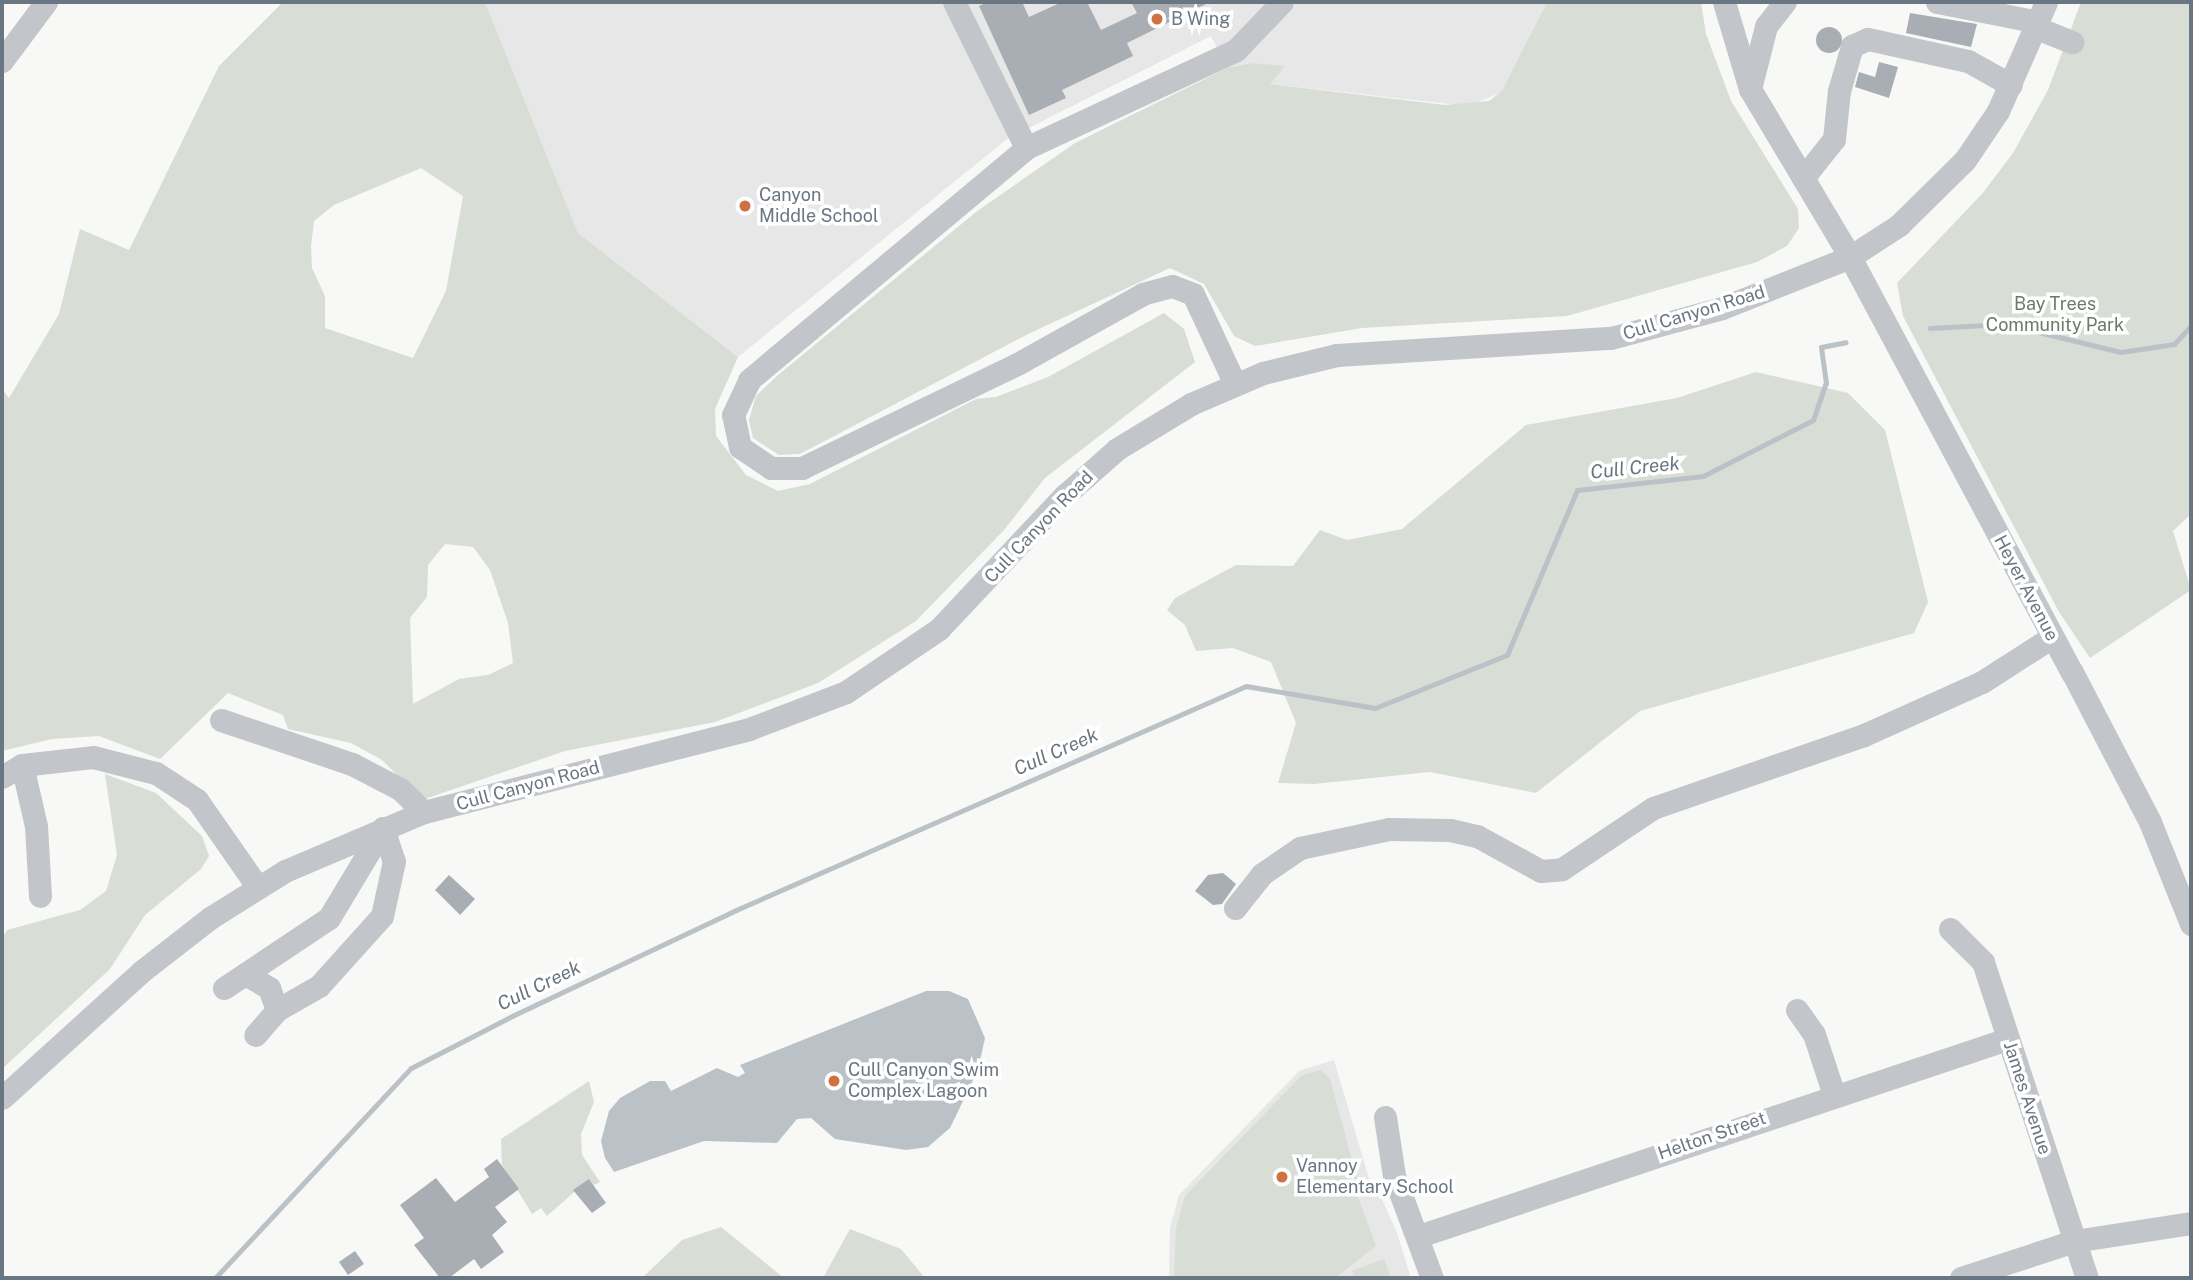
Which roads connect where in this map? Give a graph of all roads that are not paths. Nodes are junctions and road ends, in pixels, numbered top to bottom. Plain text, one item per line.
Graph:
1 (46, 2) edge
2 (954, 2) edge
3 (1282, 2) edge
4 (1724, 2) edge
5 (1785, 2) edge
6 (1937, 2) edge
7 (2040, 17) edge
8 (2072, 42) dead end
9 (2, 61) edge
10 (2011, 85) junction
11 (1750, 89) junction
12 (1026, 148) junction
13 (1803, 178) junction
14 (1850, 257) junction
15 (1235, 384) junction
16 (2052, 637) junction
17 (221, 720) dead end
18 (22, 765) junction
19 (2, 777) edge
20 (424, 812) junction
21 (383, 828) junction
22 (257, 887) junction
23 (40, 896) dead end
24 (1235, 908) dead end
25 (2191, 923) edge
26 (1950, 929) dead end
27 (245, 974) junction
28 (224, 988) dead end
29 (276, 1010) junction
30 (1797, 1010) dead end
31 (255, 1035) dead end
32 (2007, 1039) junction
33 (1834, 1095) junction
34 (2, 1098) edge
35 (1385, 1117) dead end
36 (2191, 1223) edge
37 (1419, 1236) junction
38 (2074, 1241) junction
39 (1433, 1278) edge
40 (1961, 1278) edge
41 (2087, 1278) edge

1 - 9 street
2 - 12 street
3 - 12 street
4 - 11 street, Heyer Avenue
5 - 11 street
6 - 7 street
7 - 8 street
7 - 10 street, Cull Canyon Road
10 - 13 street
10 - 14 street, Cull Canyon Road
11 - 13 street, Heyer Avenue
12 - 15 street
13 - 14 street, Heyer Avenue
14 - 15 street, Cull Canyon Road
14 - 16 street, Heyer Avenue
15 - 20 street, Cull Canyon Road
16 - 24 street
16 - 25 street, Heyer Avenue
17 - 20 street
18 - 19 street
18 - 22 street
18 - 23 street
20 - 21 street, Cull Canyon Road
21 - 22 street, Cull Canyon Road
21 - 27 street
21 - 29 street
22 - 34 street, Cull Canyon Road
26 - 32 street, James Avenue
27 - 28 street
27 - 29 street
29 - 31 street
30 - 33 street
32 - 33 street, Helton Street
32 - 38 street, James Avenue
33 - 37 street, Helton Street
35 - 37 street
36 - 38 street
37 - 39 street
38 - 40 street
38 - 41 street, James Avenue

